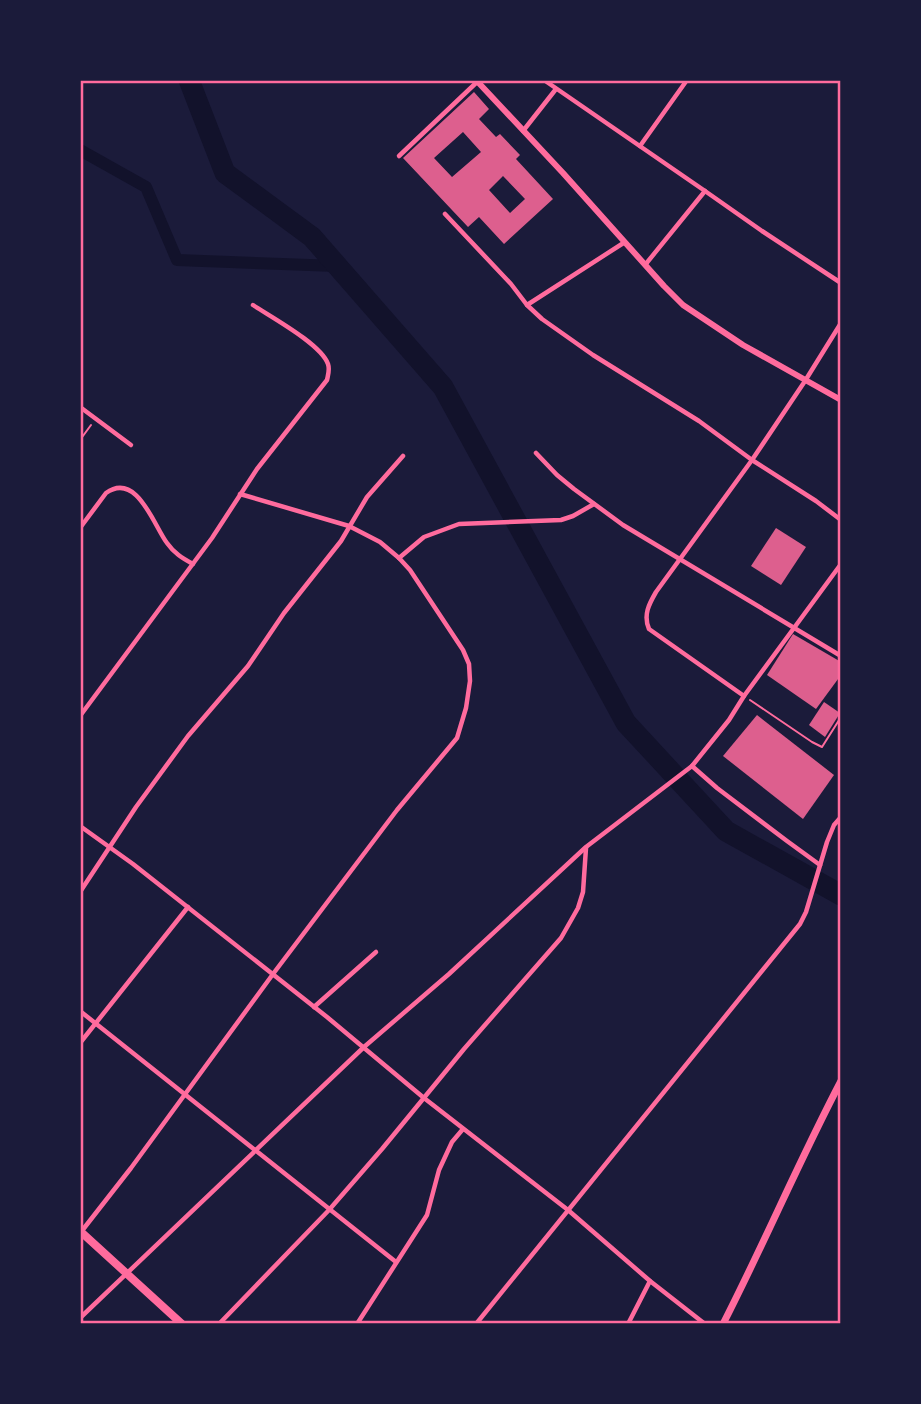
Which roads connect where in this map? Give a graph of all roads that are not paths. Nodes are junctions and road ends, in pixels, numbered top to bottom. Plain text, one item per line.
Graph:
1 (544, 80) edge
2 (687, 80) edge
3 (476, 81) edge
4 (556, 89) junction
5 (523, 131) junction
6 (640, 146) junction
7 (400, 156) dead end
8 (705, 191) junction
9 (445, 214) dead end
10 (625, 242) junction
11 (645, 265) junction
12 (841, 282) edge
13 (253, 305) dead end
14 (527, 305) junction
15 (841, 323) edge
16 (805, 381) junction
17 (841, 400) edge
18 (80, 407) edge
19 (131, 445) dead end
20 (536, 453) dead end
21 (404, 456) dead end
22 (752, 460) junction
23 (240, 494) junction
24 (594, 504) junction
25 (841, 520) edge
26 (349, 526) junction
27 (80, 528) edge
28 (399, 558) junction
29 (680, 558) junction
30 (193, 564) junction
31 (841, 564) edge
32 (793, 628) junction
33 (841, 656) edge
34 (744, 696) junction
35 (80, 716) edge
36 (692, 766) junction
37 (841, 817) edge
38 (80, 826) edge
39 (110, 847) junction
40 (586, 847) junction
41 (820, 864) junction
42 (80, 892) edge
43 (188, 907) junction
44 (376, 952) dead end
45 (273, 974) junction
46 (314, 1007) junction
47 (80, 1011) edge
48 (96, 1023) junction
49 (80, 1043) edge
50 (364, 1047) junction
51 (841, 1081) edge
52 (185, 1094) junction
53 (424, 1098) junction
54 (463, 1129) junction
55 (256, 1152) junction
56 (329, 1210) junction
57 (568, 1210) junction
58 (81, 1231) edge
59 (396, 1262) junction
60 (127, 1273) junction
61 (650, 1282) junction
62 (80, 1318) edge
63 (182, 1324) edge
64 (219, 1324) edge
65 (357, 1324) edge
66 (476, 1324) edge
67 (628, 1324) edge
68 (705, 1324) edge
69 (723, 1324) edge

1 - 4 street
2 - 6 street
3 - 5 street
3 - 7 street
4 - 5 street
4 - 6 street
5 - 10 street
6 - 8 street
8 - 11 street
8 - 12 street
9 - 14 street
10 - 11 street
10 - 14 street
11 - 16 street
13 - 23 street
14 - 22 street
15 - 16 street
16 - 17 street
16 - 22 street
18 - 19 street
20 - 24 street
21 - 26 street
22 - 25 street
22 - 29 street
23 - 26 street
23 - 30 street
24 - 28 street
24 - 29 street
26 - 28 street
26 - 39 street
27 - 30 street
28 - 45 street
29 - 32 street
29 - 34 street
30 - 35 street
31 - 32 street
32 - 33 street
32 - 34 street
34 - 36 street
36 - 40 street
36 - 41 street
37 - 41 street
38 - 39 street
39 - 42 street
39 - 43 street
40 - 50 street
40 - 53 street
41 - 57 street
43 - 45 street
43 - 48 street
44 - 46 street
45 - 46 street
45 - 52 street
46 - 50 street
47 - 48 street
48 - 49 street
48 - 52 street
50 - 53 street
50 - 55 street
51 - 69 main road
52 - 55 street
52 - 58 street
53 - 54 street
53 - 56 street
54 - 57 street
54 - 59 street
55 - 56 street
55 - 60 street
56 - 59 street
56 - 64 street
57 - 61 street
57 - 66 street
58 - 60 main road
59 - 65 street
60 - 62 street
60 - 63 main road
61 - 67 street
61 - 68 street

